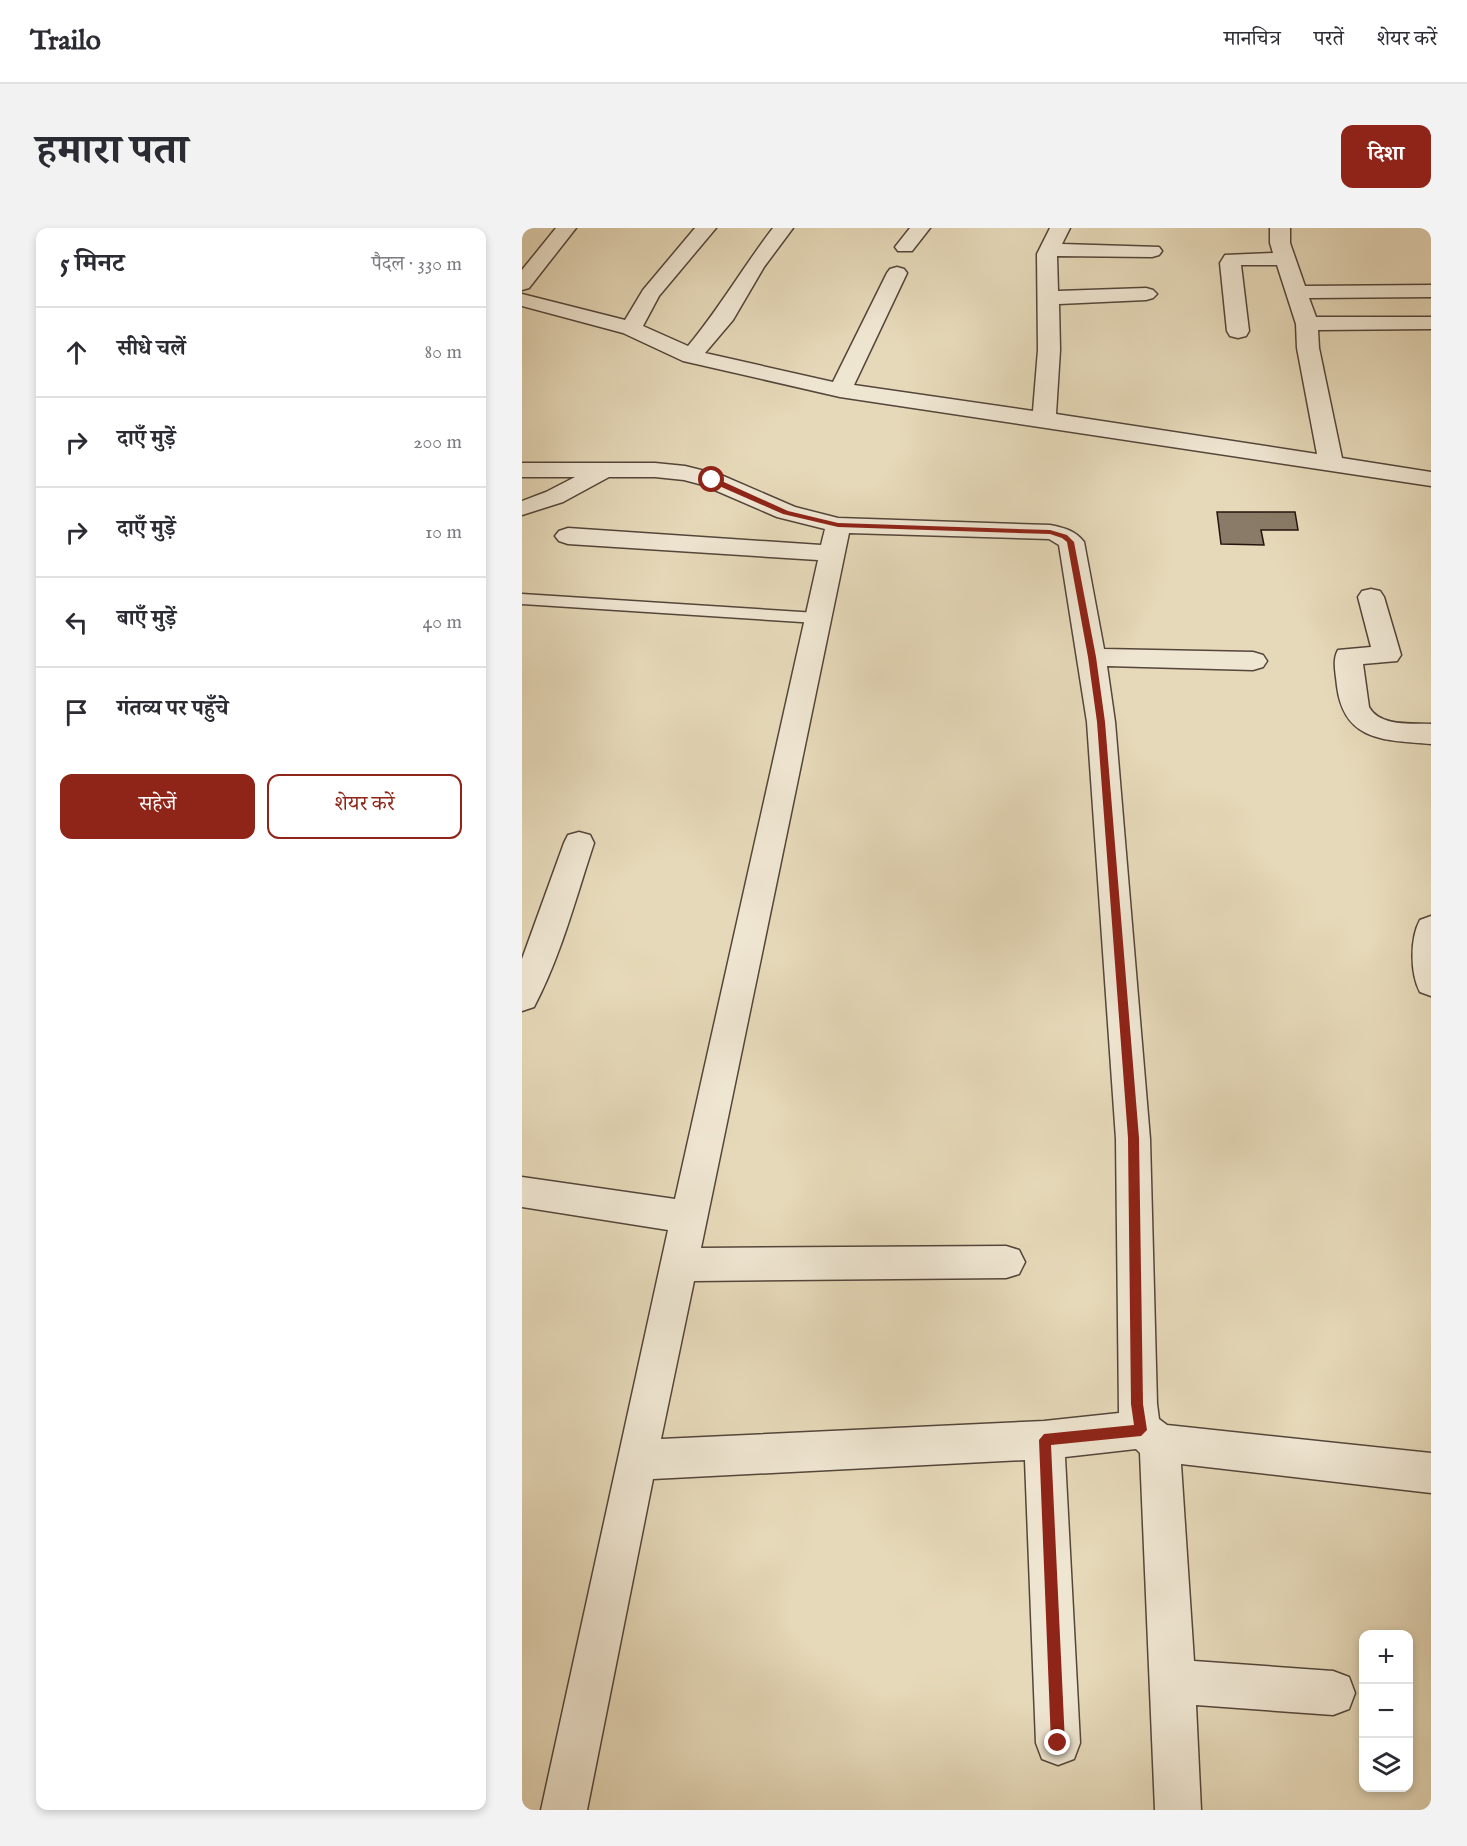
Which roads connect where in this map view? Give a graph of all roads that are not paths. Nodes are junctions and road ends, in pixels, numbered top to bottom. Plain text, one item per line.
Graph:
1 (566, 228) edge
2 (706, 228) edge
3 (783, 228) edge
4 (920, 228) edge
5 (1060, 228) edge
6 (1280, 228) edge
7 (906, 247) dead end
8 (1048, 250) junction
9 (1152, 250) dead end
10 (1285, 259) junction
11 (897, 273) dead end
12 (522, 284) edge
13 (1431, 291) edge
14 (1295, 292) junction
15 (1146, 294) dead end
16 (1047, 298) junction
17 (522, 300) edge
18 (1431, 323) edge
19 (1307, 324) junction
20 (631, 328) junction
21 (1238, 331) dead end
22 (691, 357) junction
23 (840, 390) junction
24 (1044, 419) junction
25 (1330, 465) junction
26 (522, 470) edge
27 (606, 470) junction
28 (1431, 479) edge
29 (522, 508) edge
30 (568, 536) dead end
31 (835, 539) junction
32 (1371, 597) dead end
33 (522, 599) edge
34 (818, 618) junction
35 (1092, 657) junction
36 (1253, 661) dead end
37 (1431, 734) edge
38 (579, 843) dead end
39 (1431, 928) edge
40 (1431, 983) edge
41 (522, 998) edge
42 (522, 1192) edge
43 (689, 1217) junction
44 (1006, 1262) dead end
45 (678, 1265) junction
46 (1151, 1437) junction
47 (1044, 1440) junction
48 (638, 1460) junction
49 (1431, 1473) edge
50 (1173, 1681) junction
51 (1333, 1693) dead end
52 (1058, 1743) dead end
53 (564, 1810) edge
54 (1178, 1810) edge

1 - 12 street
2 - 20 street
3 - 22 street
4 - 7 street
5 - 8 street
6 - 10 street
8 - 9 street
8 - 16 street
10 - 14 street
10 - 21 street
11 - 23 street
13 - 14 street
14 - 19 street
15 - 16 street
16 - 24 street
17 - 20 street
18 - 19 street
19 - 25 street
20 - 22 street
22 - 23 street
23 - 24 street
24 - 25 street
25 - 28 street
26 - 27 street
27 - 29 street
27 - 31 street
30 - 31 street
31 - 34 street
31 - 35 street
32 - 37 street
33 - 34 lane
34 - 43 street
35 - 36 street
35 - 46 street
38 - 41 street
39 - 40 street
42 - 43 street
43 - 45 street
44 - 45 street
45 - 48 street
46 - 47 street
46 - 49 street
46 - 50 street
47 - 48 street
47 - 52 street
48 - 53 street
50 - 51 street
50 - 54 street

